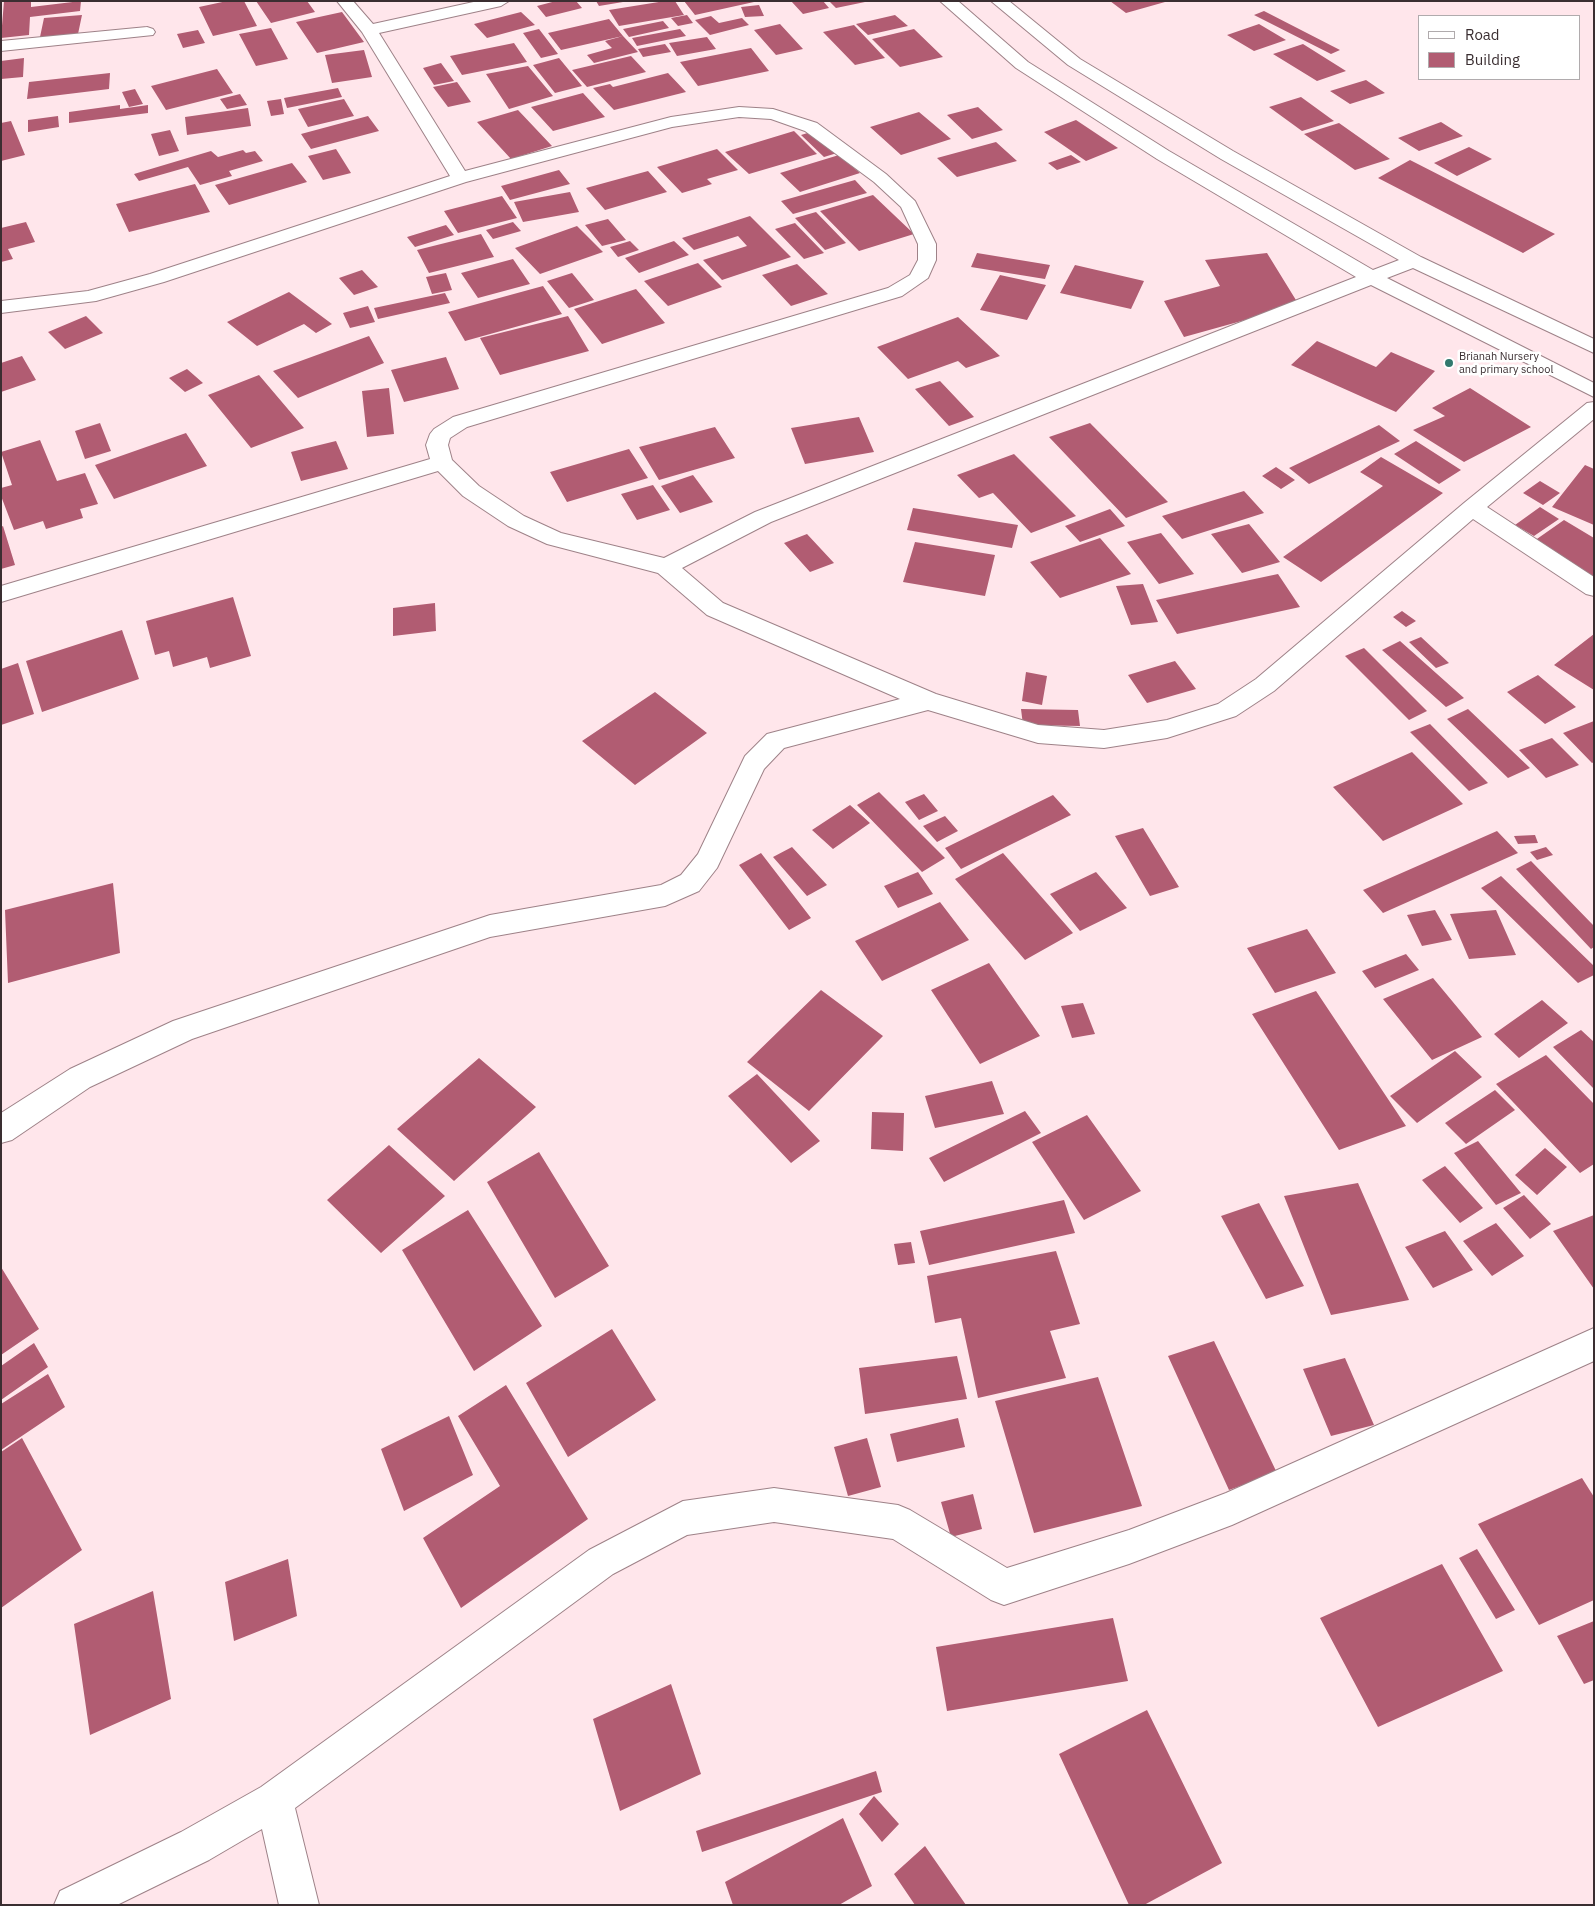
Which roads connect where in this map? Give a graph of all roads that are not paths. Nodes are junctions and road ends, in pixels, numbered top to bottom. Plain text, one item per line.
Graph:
1 (345, 1) edge
2 (501, 1) edge
3 (948, 1) edge
4 (999, 1) edge
5 (368, 30) junction
6 (147, 32) dead end
7 (1, 46) edge
8 (460, 178) junction
9 (1414, 261) junction
10 (1372, 278) junction
11 (1, 307) edge
12 (1594, 346) edge
13 (1594, 391) edge
14 (1594, 408) edge
15 (442, 463) junction
16 (1472, 508) junction
17 (666, 567) junction
18 (1594, 588) edge
19 (1, 594) edge
20 (928, 700) junction
21 (1, 1130) edge
22 (1594, 1344) edge
23 (274, 1800) junction
24 (74, 1905) edge
25 (299, 1905) edge

1 - 5 street
2 - 5 street
3 - 10 street
4 - 9 street
5 - 8 street
6 - 7 street
8 - 11 street
8 - 15 street
9 - 10 street
9 - 12 street
10 - 13 street
10 - 17 street
14 - 16 street
15 - 17 street
15 - 19 street
16 - 18 street
16 - 20 street
17 - 20 street
20 - 21 street
22 - 23 street
23 - 24 street
23 - 25 street

